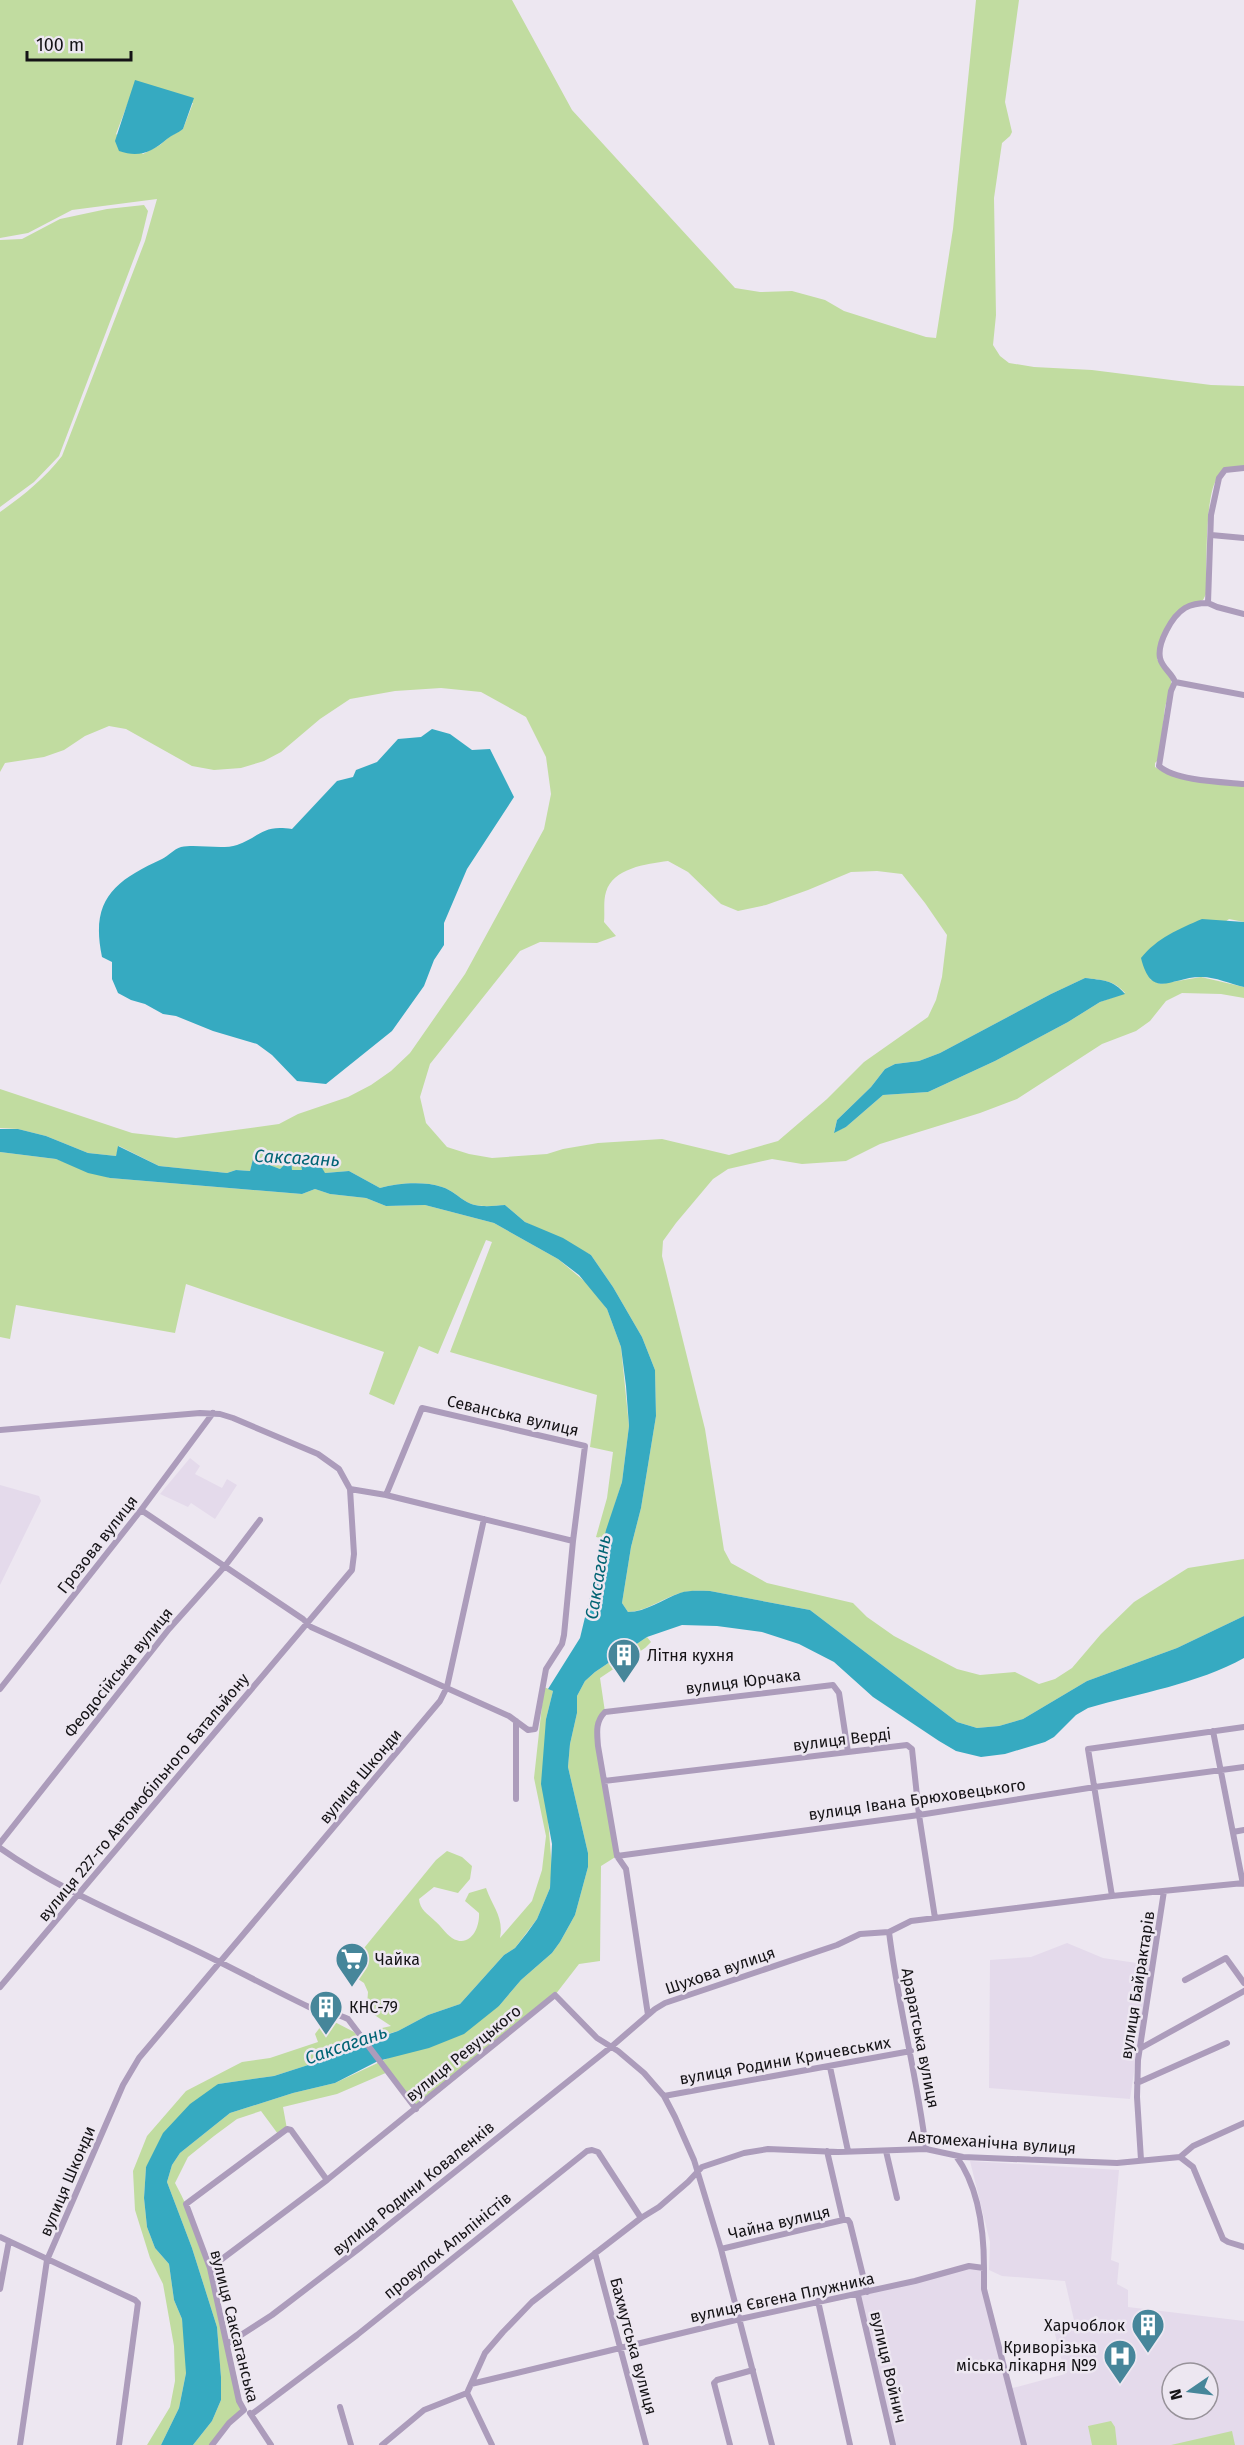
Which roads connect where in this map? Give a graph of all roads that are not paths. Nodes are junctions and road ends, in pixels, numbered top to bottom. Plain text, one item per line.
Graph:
1 (1244, 468) edge
2 (1211, 535) junction
3 (1244, 538) edge
4 (1208, 603) junction
5 (1244, 614) edge
6 (1175, 682) junction
7 (1244, 695) edge
8 (1244, 784) edge
9 (213, 1413) junction
10 (0, 1430) edge
11 (350, 1489) junction
12 (386, 1496) junction
13 (141, 1510) junction
14 (484, 1519) junction
15 (260, 1520) dead end
16 (573, 1541) junction
17 (225, 1566) junction
18 (308, 1624) junction
19 (447, 1687) junction
20 (0, 1689) edge
21 (516, 1721) junction
22 (1244, 1726) edge
23 (1213, 1731) junction
24 (848, 1752) junction
25 (1244, 1767) edge
26 (1221, 1771) junction
27 (604, 1781) junction
28 (1095, 1787) junction
29 (516, 1799) dead end
30 (919, 1815) junction
31 (1244, 1830) edge
32 (1233, 1832) junction
33 (0, 1843) edge
34 (0, 1848) edge
35 (617, 1856) junction
36 (1243, 1883) edge
37 (1164, 1891) junction
38 (78, 1895) junction
39 (1112, 1896) junction
40 (934, 1918) junction
41 (889, 1932) junction
42 (221, 1962) junction
43 (1185, 1980) dead end
44 (1244, 1983) edge
45 (0, 1987) edge
46 (1244, 1991) edge
47 (648, 2015) junction
48 (1227, 2043) dead end
49 (611, 2047) junction
50 (1141, 2048) junction
51 (911, 2051) junction
52 (830, 2067) junction
53 (1137, 2084) junction
54 (664, 2096) junction
55 (416, 2109) junction
56 (1244, 2122) edge
57 (926, 2150) junction
58 (827, 2151) junction
59 (848, 2151) junction
60 (886, 2151) junction
61 (956, 2156) junction
62 (1180, 2157) junction
63 (1141, 2160) junction
64 (697, 2171) junction
65 (327, 2180) junction
66 (897, 2198) dead end
67 (641, 2218) junction
68 (843, 2220) junction
69 (0, 2237) edge
70 (9, 2241) junction
71 (1244, 2247) edge
72 (721, 2249) junction
73 (595, 2253) junction
74 (47, 2260) junction
75 (210, 2268) junction
76 (984, 2268) junction
77 (0, 2289) edge
78 (867, 2292) junction
79 (858, 2295) junction
80 (818, 2301) junction
81 (740, 2319) junction
82 (227, 2344) junction
83 (621, 2347) junction
84 (753, 2370) junction
85 (471, 2384) junction
86 (467, 2393) junction
87 (340, 2407) dead end
88 (244, 2410) junction
89 (252, 2414) junction
90 (20, 2445) edge
91 (119, 2445) edge
92 (212, 2445) edge
93 (271, 2445) edge
94 (351, 2445) edge
95 (382, 2445) edge
96 (492, 2445) edge
97 (646, 2445) edge
98 (730, 2445) edge
99 (772, 2445) edge
100 (850, 2445) edge
101 (893, 2445) edge
102 (1024, 2445) edge

1 - 2 street
2 - 3 street
2 - 4 street
4 - 5 street
4 - 6 street
6 - 7 street
6 - 8 street
9 - 10 street
9 - 11 street
9 - 13 street, Грозова вулиця
11 - 12 street
11 - 18 street, вулиця 227-го Автомобільного Батальйону
12 - 14 street
12 - 16 street, Севанська вулиця
13 - 17 street
13 - 20 street, Грозова вулиця
14 - 16 street
14 - 19 street, вулиця Шконди
15 - 17 street, Феодосійська вулиця
16 - 21 street
17 - 18 street
17 - 33 street, Феодосійська вулиця
18 - 19 street
18 - 38 street, вулиця 227-го Автомобільного Батальйону
19 - 21 street
19 - 42 street, вулиця Шконди
21 - 29 street
22 - 23 street
23 - 26 street
23 - 28 street
24 - 27 street, вулиця Верді
24 - 27 street, вулиця Юрчака
24 - 30 street, вулиця Верді
25 - 26 street, вулиця Івана Брюховецького
26 - 28 street, вулиця Івана Брюховецького
26 - 32 street
27 - 35 street
28 - 30 street, вулиця Івана Брюховецького
28 - 39 street
30 - 35 street, вулиця Івана Брюховецького
30 - 40 street, вулиця Верді
31 - 32 street
32 - 36 street
34 - 38 street
35 - 47 street
36 - 37 street, Шухова вулиця
37 - 39 street, Шухова вулиця
37 - 50 street, вулиця Байрактарів
38 - 42 street
38 - 45 street, вулиця 227-го Автомобільного Батальйону
39 - 40 street, Шухова вулиця
40 - 41 street, Шухова вулиця
41 - 47 street, Шухова вулиця
41 - 51 street, Араратська вулиця
42 - 55 street
42 - 74 street, вулиця Шконди
43 - 44 street
46 - 50 street
47 - 49 street, Шухова вулиця
48 - 53 street, вулиця Байрактарів
49 - 54 street
49 - 55 street, вулиця Ревуцького
49 - 82 street, вулиця Родини Коваленків
50 - 53 street, вулиця Байрактарів
51 - 52 street, вулиця Родини Кричевських
51 - 57 street, Араратська вулиця
52 - 54 street, вулиця Родини Кричевських
52 - 59 street
53 - 63 street, вулиця Байрактарів
54 - 64 street
55 - 65 street, вулиця Ревуцького
56 - 62 street, Автомеханічна вулиця
57 - 60 street, Автомеханічна вулиця
57 - 61 street, Автомеханічна вулиця
58 - 59 street, Автомеханічна вулиця
58 - 64 street, Автомеханічна вулиця
58 - 68 street
59 - 60 street, Автомеханічна вулиця
60 - 66 street
61 - 63 street, Автомеханічна вулиця
61 - 76 street
62 - 63 street, Автомеханічна вулиця
62 - 71 street
64 - 67 street
64 - 72 street
65 - 75 street, вулиця Ревуцького
65 - 75 street, вулиця Саксаганська
67 - 73 street
67 - 89 street, провулок Альпіністів
68 - 72 street, Чайна вулиця
68 - 78 street
69 - 70 street
70 - 74 street
70 - 77 street
72 - 81 street
73 - 83 street, Бахмутська вулиця
73 - 85 street
74 - 90 street, вулиця Шконди
74 - 91 street
75 - 82 street, вулиця Саксаганська
76 - 78 street, вулиця Євгена Плужника
76 - 102 street
78 - 79 street, вулиця Євгена Плужника
79 - 80 street, вулиця Євгена Плужника
79 - 101 street, вулиця Войнич
80 - 81 street, вулиця Євгена Плужника
80 - 100 street
81 - 83 street, вулиця Євгена Плужника
81 - 84 street
82 - 88 street, вулиця Саксаганська
83 - 85 street, вулиця Євгена Плужника
83 - 97 street, Бахмутська вулиця
84 - 98 street
84 - 99 street
85 - 86 street
86 - 95 street
86 - 96 street
87 - 94 street
88 - 89 street
88 - 92 street, вулиця Саксаганська
89 - 93 street

